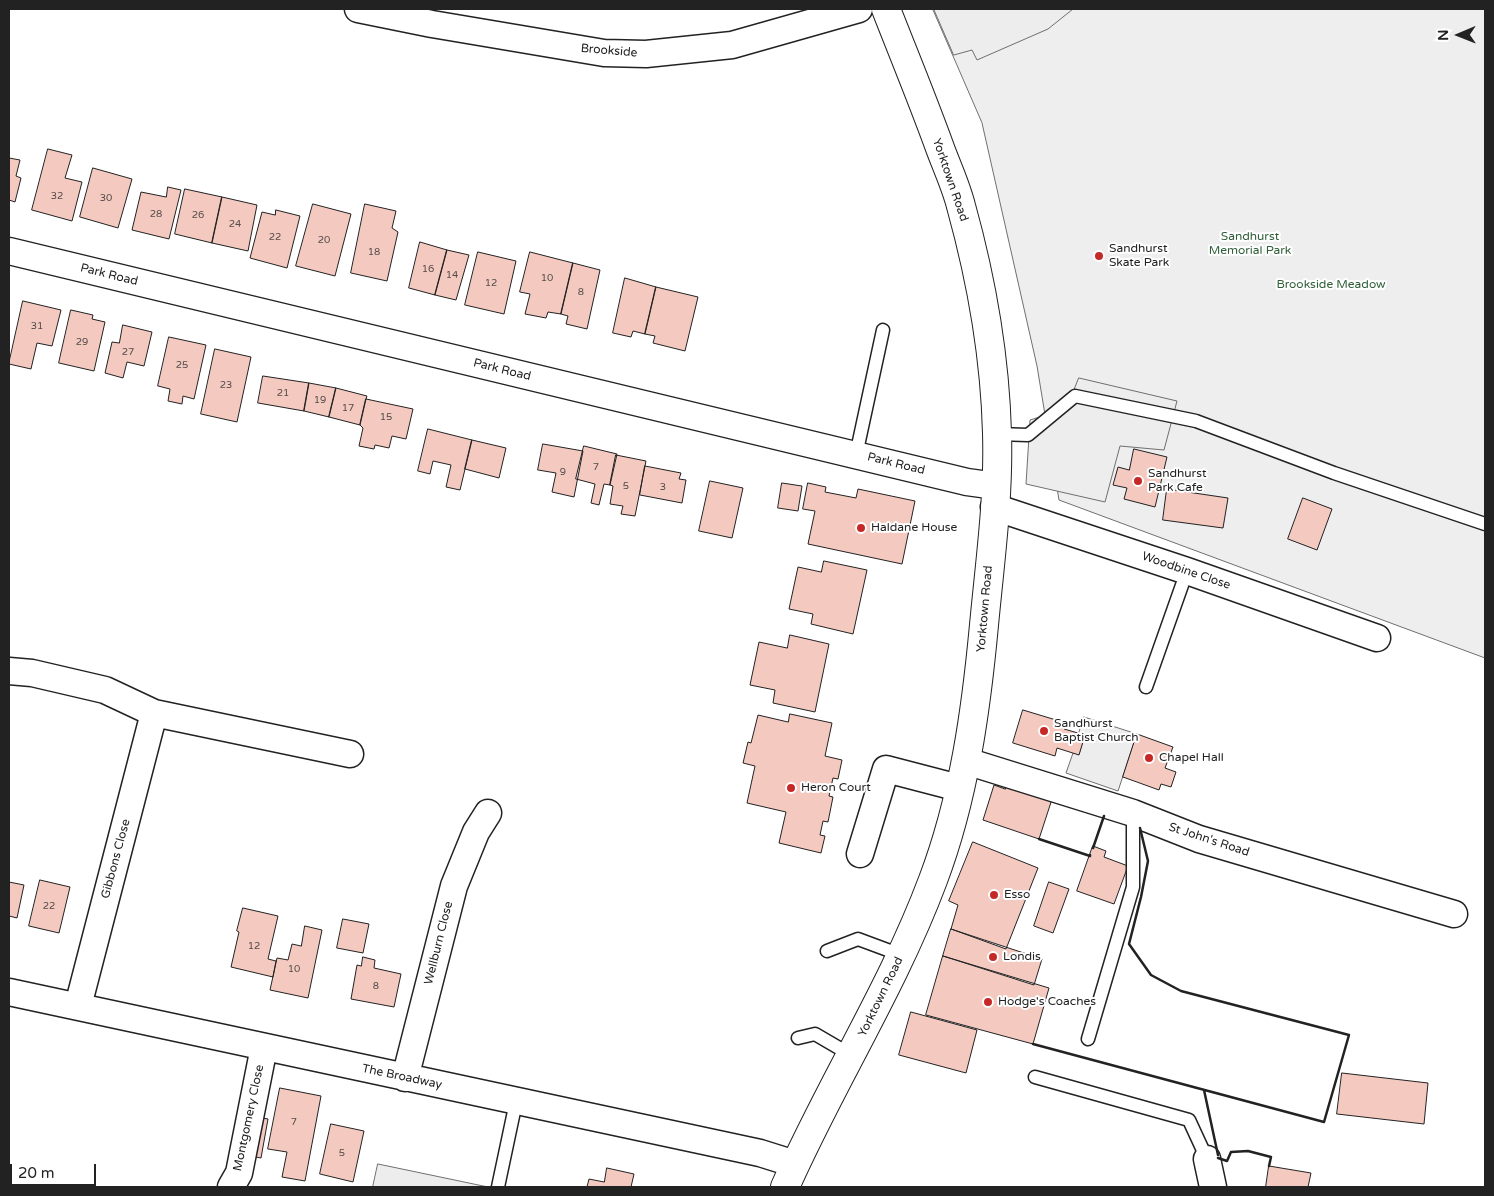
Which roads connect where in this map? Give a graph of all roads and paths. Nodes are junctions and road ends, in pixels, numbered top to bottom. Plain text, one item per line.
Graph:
1 (358, 9) edge
2 (858, 9) edge
3 (886, 9) edge
4 (9, 251) edge
5 (884, 330) dead end
6 (997, 434) junction
7 (856, 455) junction
8 (995, 496) junction
9 (1485, 524) edge
10 (1187, 571) junction
11 (1377, 638) dead end
12 (9, 671) edge
13 (1146, 687) dead end
14 (154, 713) junction
15 (350, 754) dead end
16 (966, 761) junction
17 (959, 788) junction
18 (488, 813) dead end
19 (1133, 813) junction
20 (860, 854) dead end
21 (1454, 914) dead end
22 (827, 951) dead end
23 (901, 956) junction
24 (9, 992) edge
25 (78, 1006) junction
26 (798, 1038) dead end
27 (1088, 1039) dead end
28 (264, 1047) junction
29 (851, 1055) junction
30 (1035, 1077) dead end
31 (405, 1078) junction
32 (516, 1102) junction
33 (1207, 1159) joint
34 (790, 1176) edge
35 (231, 1187) edge
36 (498, 1187) edge
37 (1213, 1187) edge

1 - 2 street, Brookside
3 - 6 main road, Yorktown Road
4 - 7 street, Park Road
5 - 7 lane
6 - 8 main road, Yorktown Road
6 - 9 lane
7 - 8 street, Park Road
8 - 10 street, Woodbine Close
8 - 16 main road, Yorktown Road
10 - 11 street, Woodbine Close
10 - 13 lane
12 - 14 street
14 - 15 street
14 - 25 street, Gibbons Close
16 - 17 main road, Yorktown Road
16 - 19 street, St John's Road
17 - 20 street
17 - 23 main road, Yorktown Road
18 - 31 street, Wellburn Close
19 - 21 street, St John's Road
19 - 27 lane
22 - 23 lane
23 - 29 main road, Yorktown Road
24 - 25 street, The Broadway
25 - 28 street, The Broadway
26 - 29 lane
28 - 31 street, The Broadway
28 - 35 street, Montgomery Close
29 - 34 main road, Yorktown Road
30 - 33 lane
31 - 32 street, The Broadway
32 - 34 street, The Broadway
32 - 36 lane
33 - 37 street

